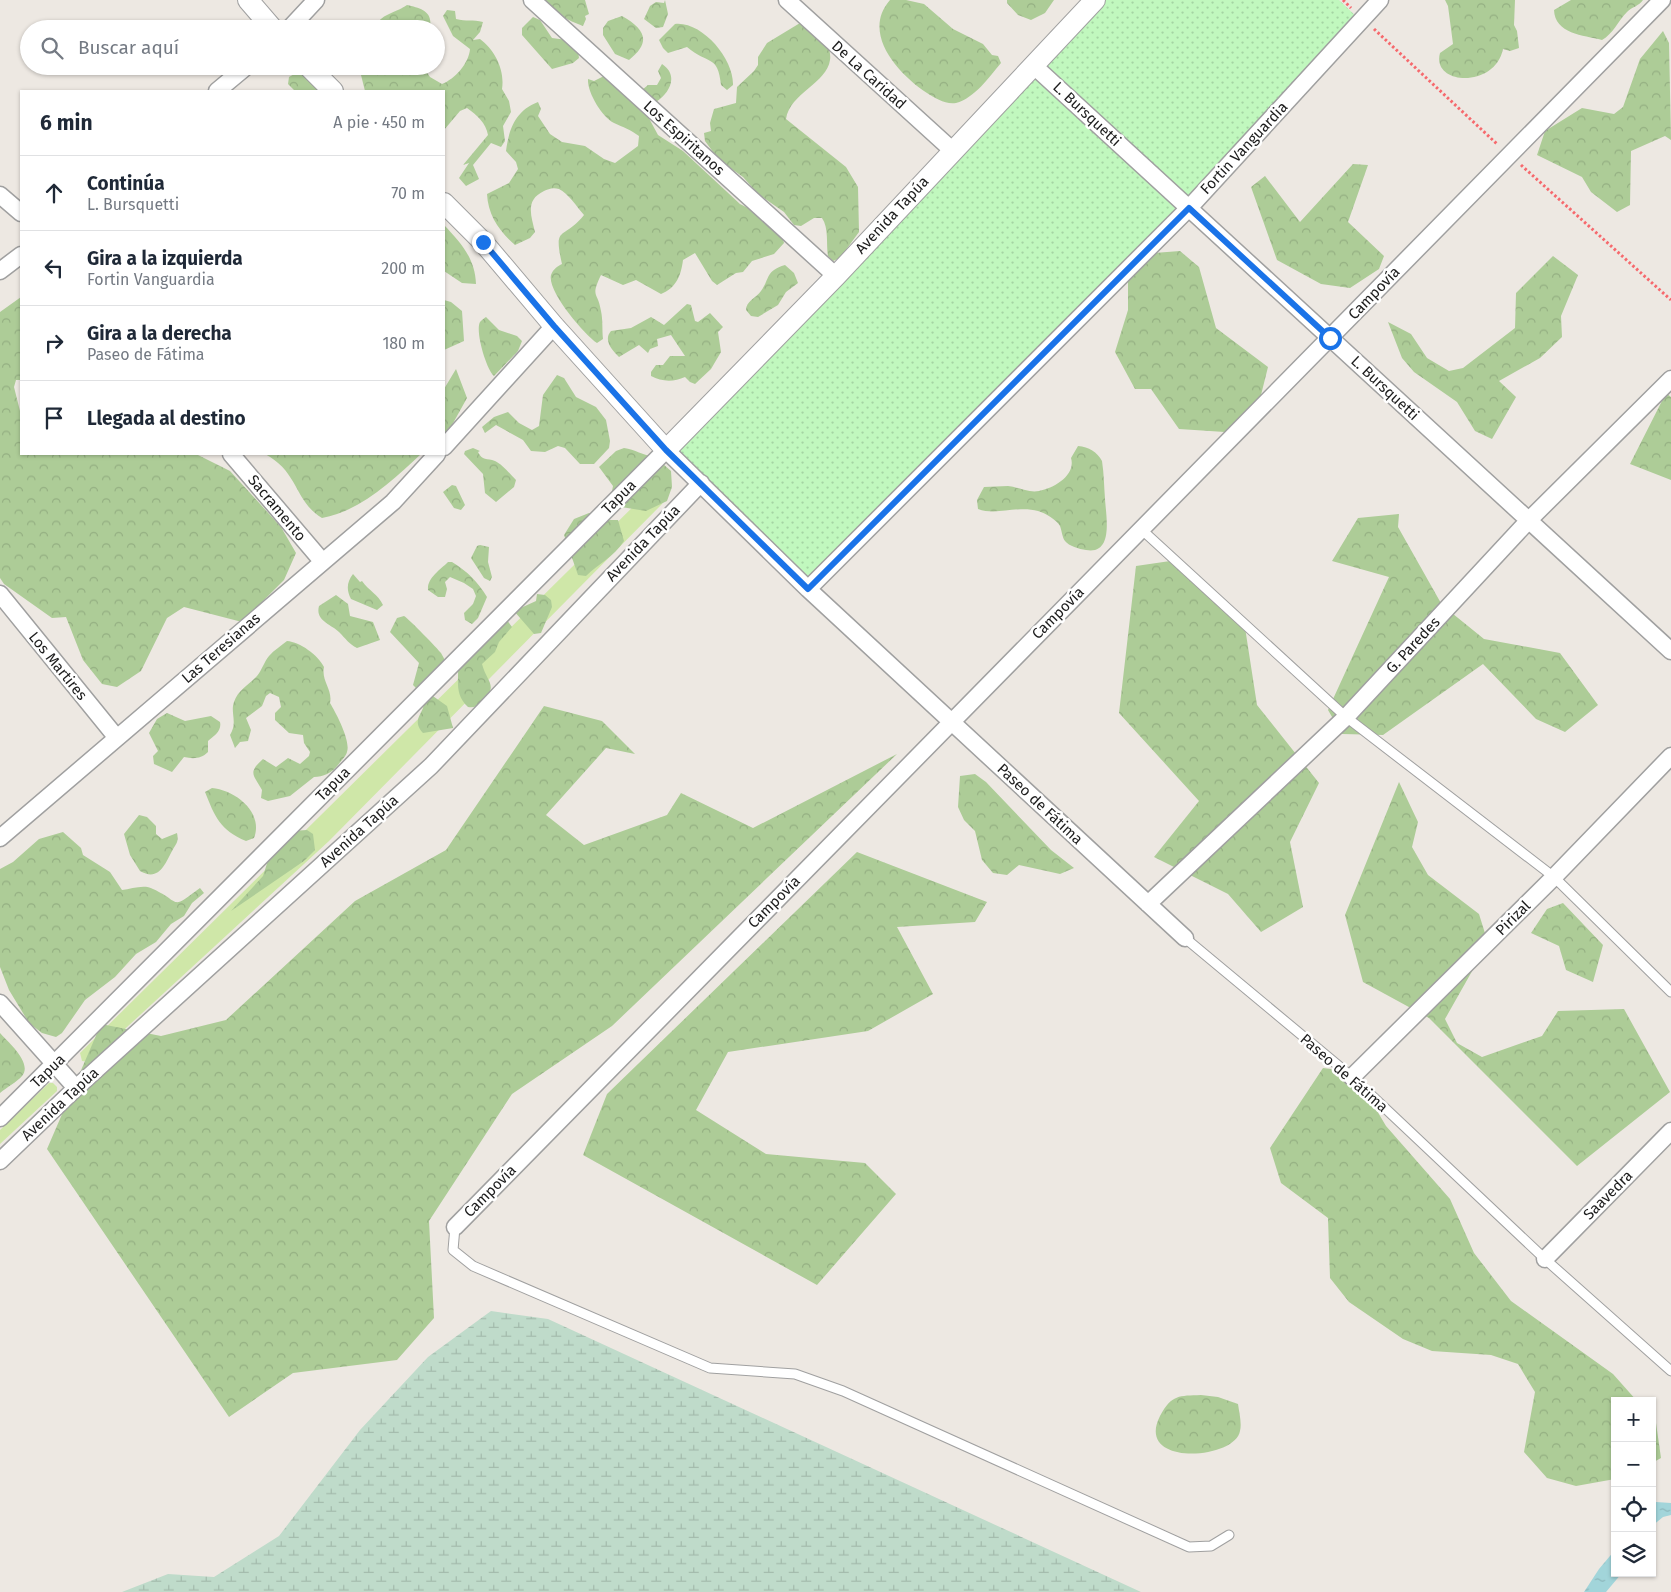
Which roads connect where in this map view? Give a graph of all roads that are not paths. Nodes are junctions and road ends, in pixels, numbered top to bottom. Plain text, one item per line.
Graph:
1 (248, 0) edge
2 (316, 0) edge
3 (532, 0) edge
4 (787, 0) edge
5 (1095, 0) edge
6 (1380, 0) edge
7 (1662, 0) edge
8 (265, 20) edge
9 (297, 20) edge
10 (1033, 65) junction
11 (236, 75) edge
12 (317, 75) edge
13 (218, 90) edge
14 (332, 90) edge
15 (952, 150) junction
16 (0, 195) edge
17 (445, 203) edge
18 (1189, 208) junction
19 (20, 212) edge
20 (20, 256) edge
21 (0, 271) edge
22 (836, 276) junction
23 (554, 326) junction
24 (1330, 338) junction
25 (1671, 379) edge
26 (445, 445) edge
27 (666, 450) junction
28 (232, 455) edge
29 (436, 455) edge
30 (700, 483) junction
31 (1529, 520) junction
32 (1141, 529) junction
33 (322, 561) junction
34 (808, 589) junction
35 (0, 594) edge
36 (1671, 651) edge
37 (1346, 717) junction
38 (952, 722) junction
39 (117, 738) junction
40 (1671, 756) edge
41 (0, 838) edge
42 (1554, 877) junction
43 (1148, 904) junction
44 (1185, 938) joint
45 (1671, 992) edge
46 (0, 1004) edge
47 (55, 1065) junction
48 (1352, 1077) junction
49 (76, 1088) junction
50 (0, 1118) edge
51 (1671, 1131) edge
52 (0, 1161) edge
53 (455, 1227) joint
54 (1545, 1259) junction
55 (1671, 1371) edge
56 (1229, 1535) dead end

1 - 8 street
2 - 9 street
3 - 22 street, Los Espiritanos
4 - 15 street, De La Caridad
5 - 10 street, Avenida Tapúa
6 - 18 street, Fortin Vanguardia
7 - 24 street, Campovía
10 - 15 street, Avenida Tapúa
10 - 18 street, L. Bursquetti
11 - 13 street
12 - 14 street
15 - 22 street, Avenida Tapúa
16 - 19 street
17 - 23 street, Paseo de Fátima
18 - 24 street, L. Bursquetti
18 - 34 street, Fortin Vanguardia
20 - 21 street
22 - 27 street, Avenida Tapúa
23 - 26 street
23 - 27 street, Paseo de Fátima
24 - 31 street, L. Bursquetti
24 - 32 street, Campovía
25 - 31 street, G. Paredes
27 - 30 street, Paseo de Fátima
27 - 47 street, Tapua
28 - 33 street, Sacramento
29 - 33 street, Las Teresianas
30 - 34 street, Paseo de Fátima
30 - 49 street, Avenida Tapúa
31 - 36 street, L. Bursquetti
31 - 37 street, G. Paredes
32 - 37 lane
32 - 38 street, Campovía
33 - 39 street, Las Teresianas
34 - 38 street, Paseo de Fátima
35 - 39 street, Los Martires
37 - 42 lane
37 - 43 street, G. Paredes
38 - 43 street, Paseo de Fátima
38 - 53 street, Campovía
39 - 41 street, Las Teresianas
40 - 42 street, Pirizal
42 - 45 lane
42 - 48 street, Pirizal
43 - 44 street, Paseo de Fátima
44 - 48 lane, Paseo de Fátima
46 - 47 street
47 - 49 street
47 - 50 street, Tapua
48 - 54 lane, Paseo de Fátima
49 - 52 street, Avenida Tapúa
51 - 54 street, Saavedra
53 - 56 lane
54 - 55 lane, Paseo de Fátima

